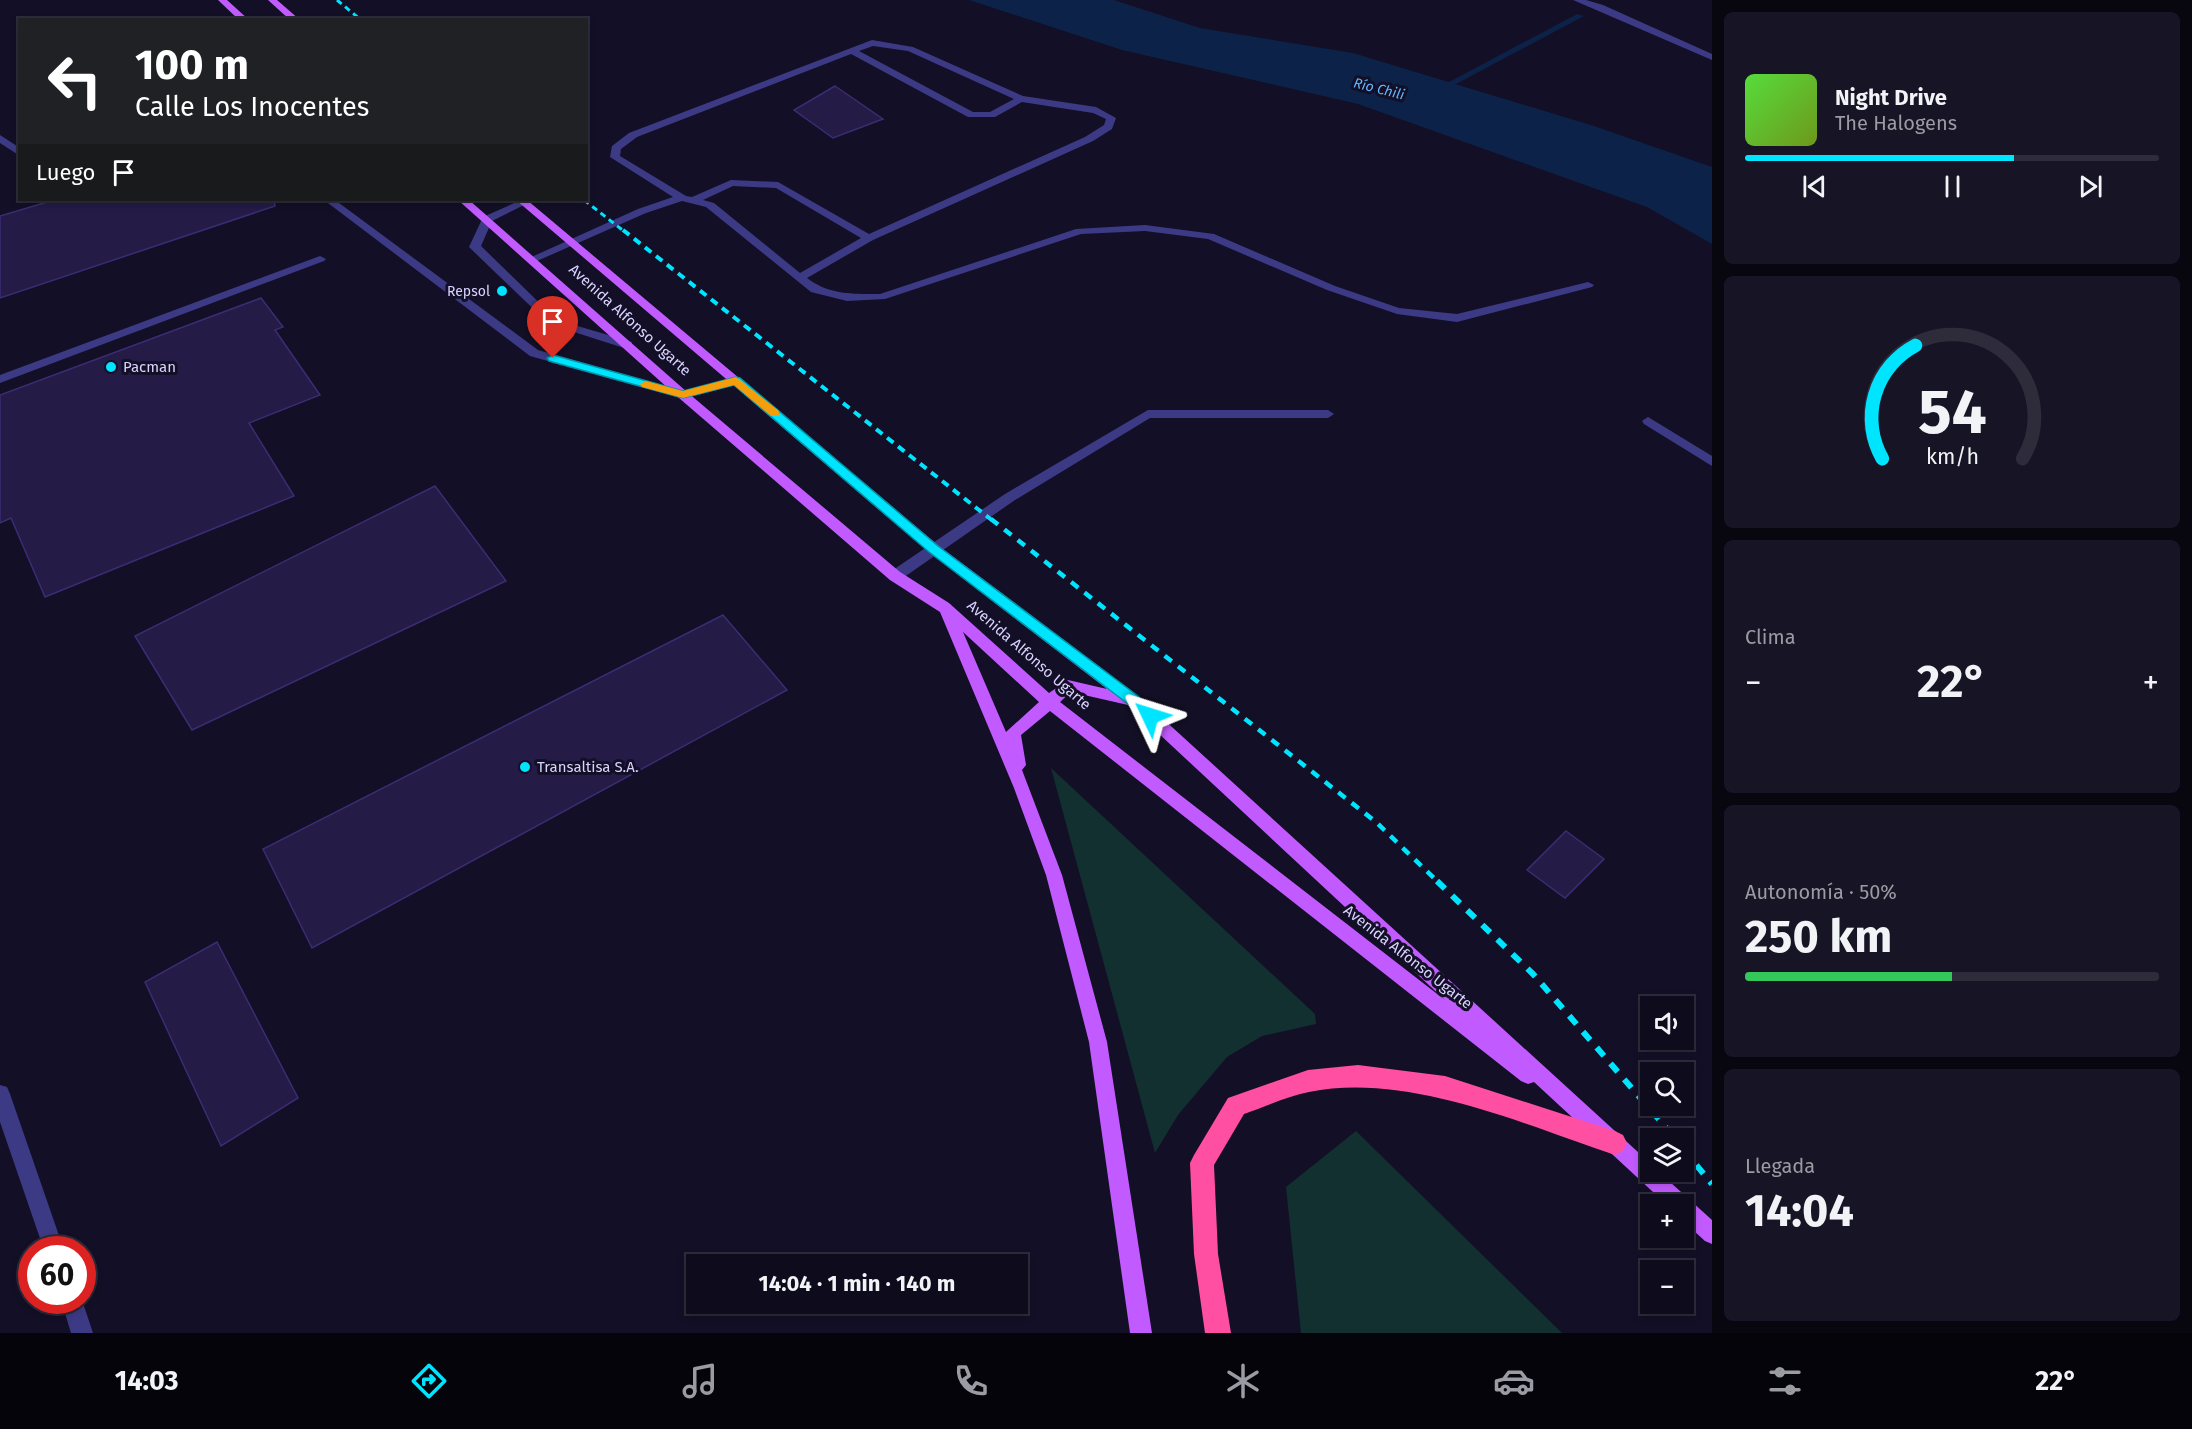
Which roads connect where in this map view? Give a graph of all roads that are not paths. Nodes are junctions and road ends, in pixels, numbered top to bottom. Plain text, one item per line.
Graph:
1 (222, 0) edge
2 (272, 0) edge
3 (1577, 0) edge
4 (243, 18) edge
5 (294, 18) edge
6 (850, 51) junction
7 (1712, 57) edge
8 (1021, 99) junction
9 (0, 138) edge
10 (18, 152) edge
11 (682, 198) junction
12 (695, 200) junction
13 (330, 201) edge
14 (463, 201) edge
15 (523, 201) edge
16 (487, 219) junction
17 (870, 238) junction
18 (573, 241) junction
19 (320, 259) dead end
20 (533, 259) junction
21 (799, 278) junction
22 (1588, 285) dead end
23 (628, 345) junction
24 (0, 379) edge
25 (736, 381) junction
26 (683, 394) junction
27 (1328, 414) dead end
28 (1648, 421) dead end
29 (1712, 462) edge
30 (934, 549) junction
31 (895, 576) junction
32 (944, 607) junction
33 (1133, 700) junction
34 (1048, 701) junction
35 (1022, 788) junction
36 (0, 1094) edge
37 (1615, 1143) junction
38 (1669, 1194) edge
39 (1694, 1217) edge
40 (1712, 1234) edge
41 (49, 1236) edge
42 (76, 1314) edge
43 (82, 1333) edge
44 (1141, 1333) edge
45 (1218, 1333) edge

1 - 4 main road
2 - 5 main road
3 - 7 street
6 - 8 street
6 - 8 street
6 - 11 street
8 - 17 street
9 - 10 street
11 - 12 street
11 - 18 street
12 - 17 street
12 - 21 street
13 - 26 street
14 - 16 main road, Avenida Alfonso Ugarte
15 - 16 street
15 - 18 main road, Avenida Alfonso Ugarte
16 - 20 main road, Avenida Alfonso Ugarte
16 - 23 street
17 - 21 street
18 - 20 street
18 - 25 main road, Avenida Alfonso Ugarte
19 - 24 street
20 - 23 main road, Avenida Alfonso Ugarte
21 - 22 street
23 - 26 main road, Avenida Alfonso Ugarte
25 - 26 street
25 - 30 main road, Avenida Alfonso Ugarte
26 - 31 main road, Avenida Alfonso Ugarte
27 - 30 street
28 - 29 street
30 - 31 street
30 - 33 main road, Avenida Alfonso Ugarte
31 - 32 main road, Avenida Alfonso Ugarte
32 - 34 main road, Avenida Alfonso Ugarte
32 - 35 main road
33 - 34 main road
33 - 37 main road, Avenida Alfonso Ugarte
34 - 35 main road
34 - 37 main road, Avenida Alfonso Ugarte
35 - 44 main road
36 - 41 street
37 - 38 main road, Avenida Alfonso Ugarte
37 - 45 highway
39 - 40 main road, Avenida Alfonso Ugarte
42 - 43 street

